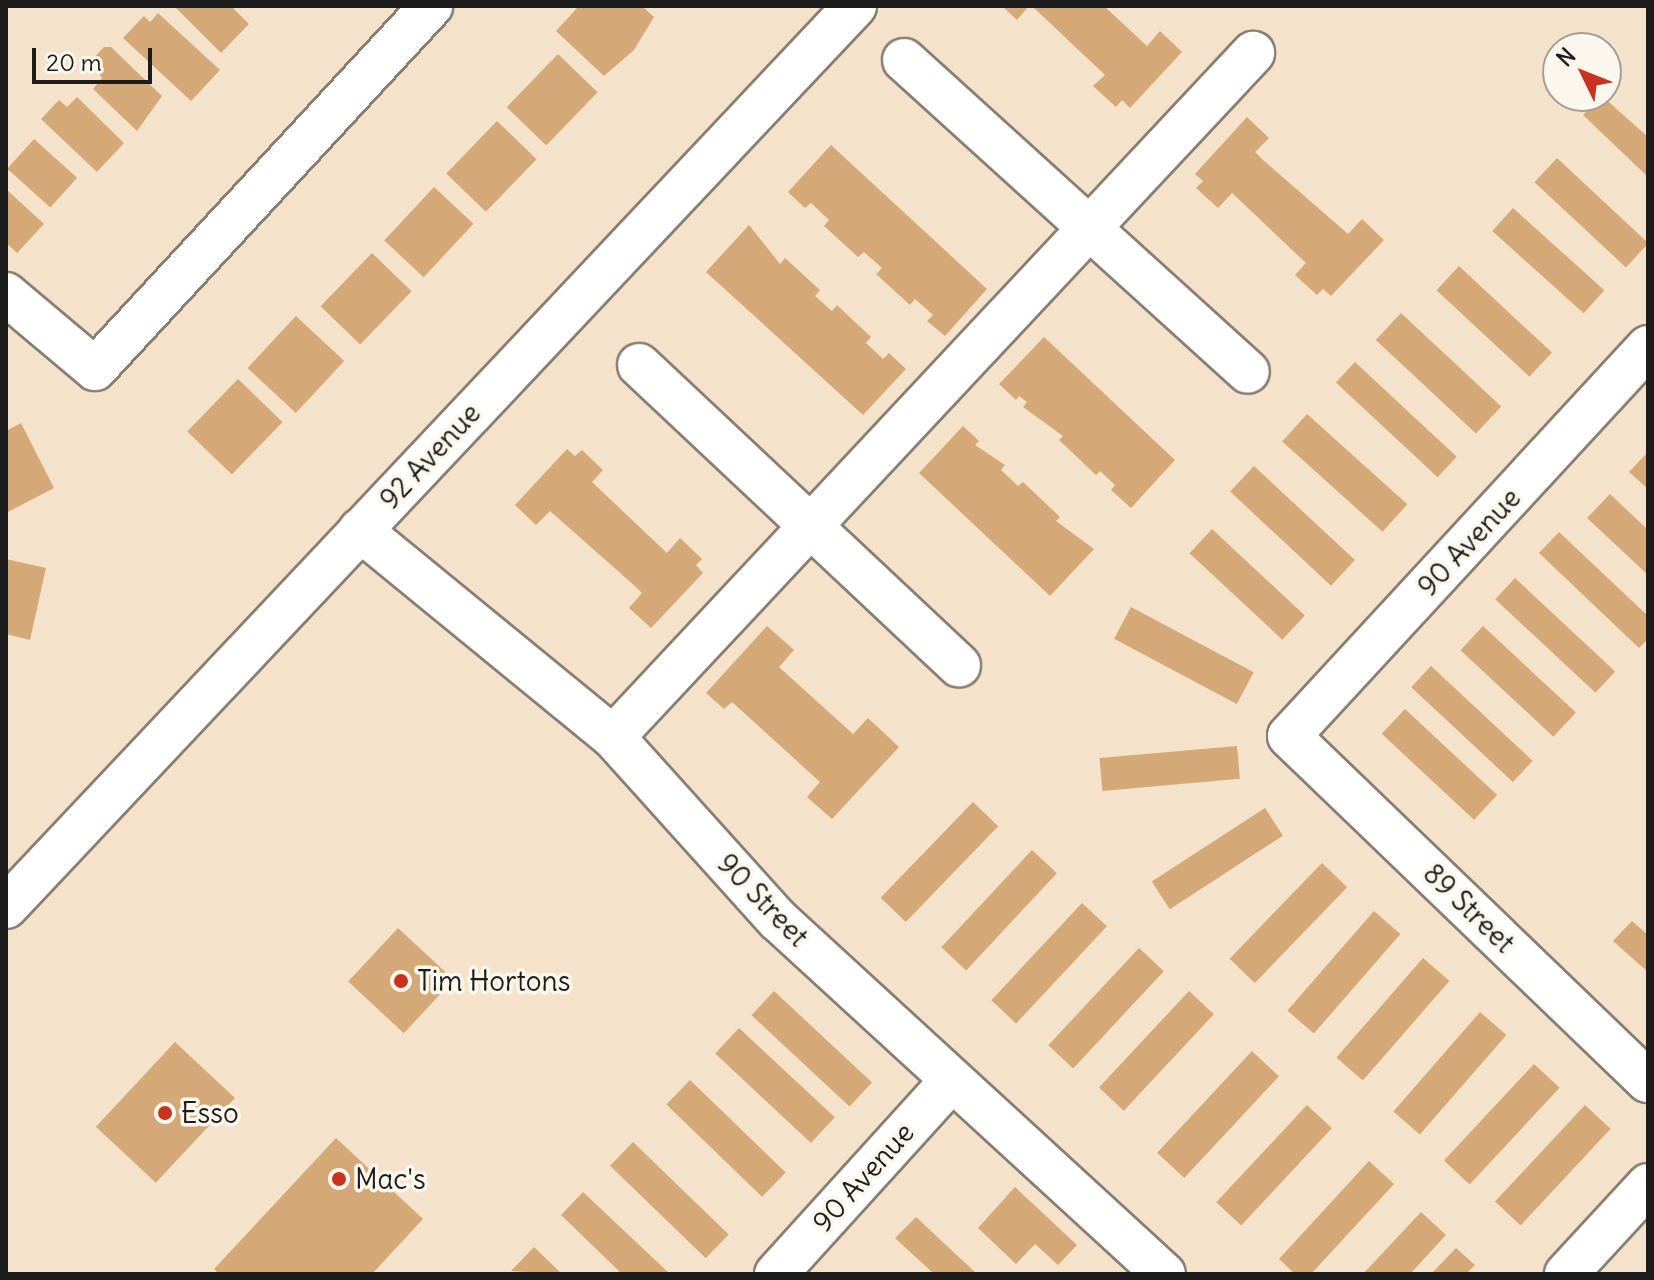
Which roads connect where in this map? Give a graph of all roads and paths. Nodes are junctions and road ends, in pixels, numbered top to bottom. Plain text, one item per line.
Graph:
1 (431, 6) edge
2 (855, 6) edge
3 (1253, 53) dead end
4 (904, 60) dead end
5 (1088, 227) junction
6 (6, 294) edge
7 (1648, 347) edge
8 (639, 365) dead end
9 (1248, 372) dead end
10 (810, 526) junction
11 (360, 530) junction
12 (959, 665) dead end
13 (1289, 736) joint
14 (613, 737) junction
15 (6, 907) edge
16 (951, 1081) junction
17 (1648, 1081) edge
18 (1648, 1185) edge
19 (776, 1274) edge
20 (1164, 1274) edge
21 (1566, 1274) edge

1 - 6 street
2 - 11 street, 92 Avenue
3 - 5 street
4 - 5 street
5 - 9 street
5 - 10 street
7 - 13 street, 90 Avenue
8 - 10 street
10 - 12 street
10 - 14 street
11 - 14 street, 90 Street
11 - 15 street, 92 Avenue
13 - 17 street, 89 Street
14 - 16 street, 90 Street
16 - 19 street, 90 Avenue
16 - 20 street, 90 Street
18 - 21 street

